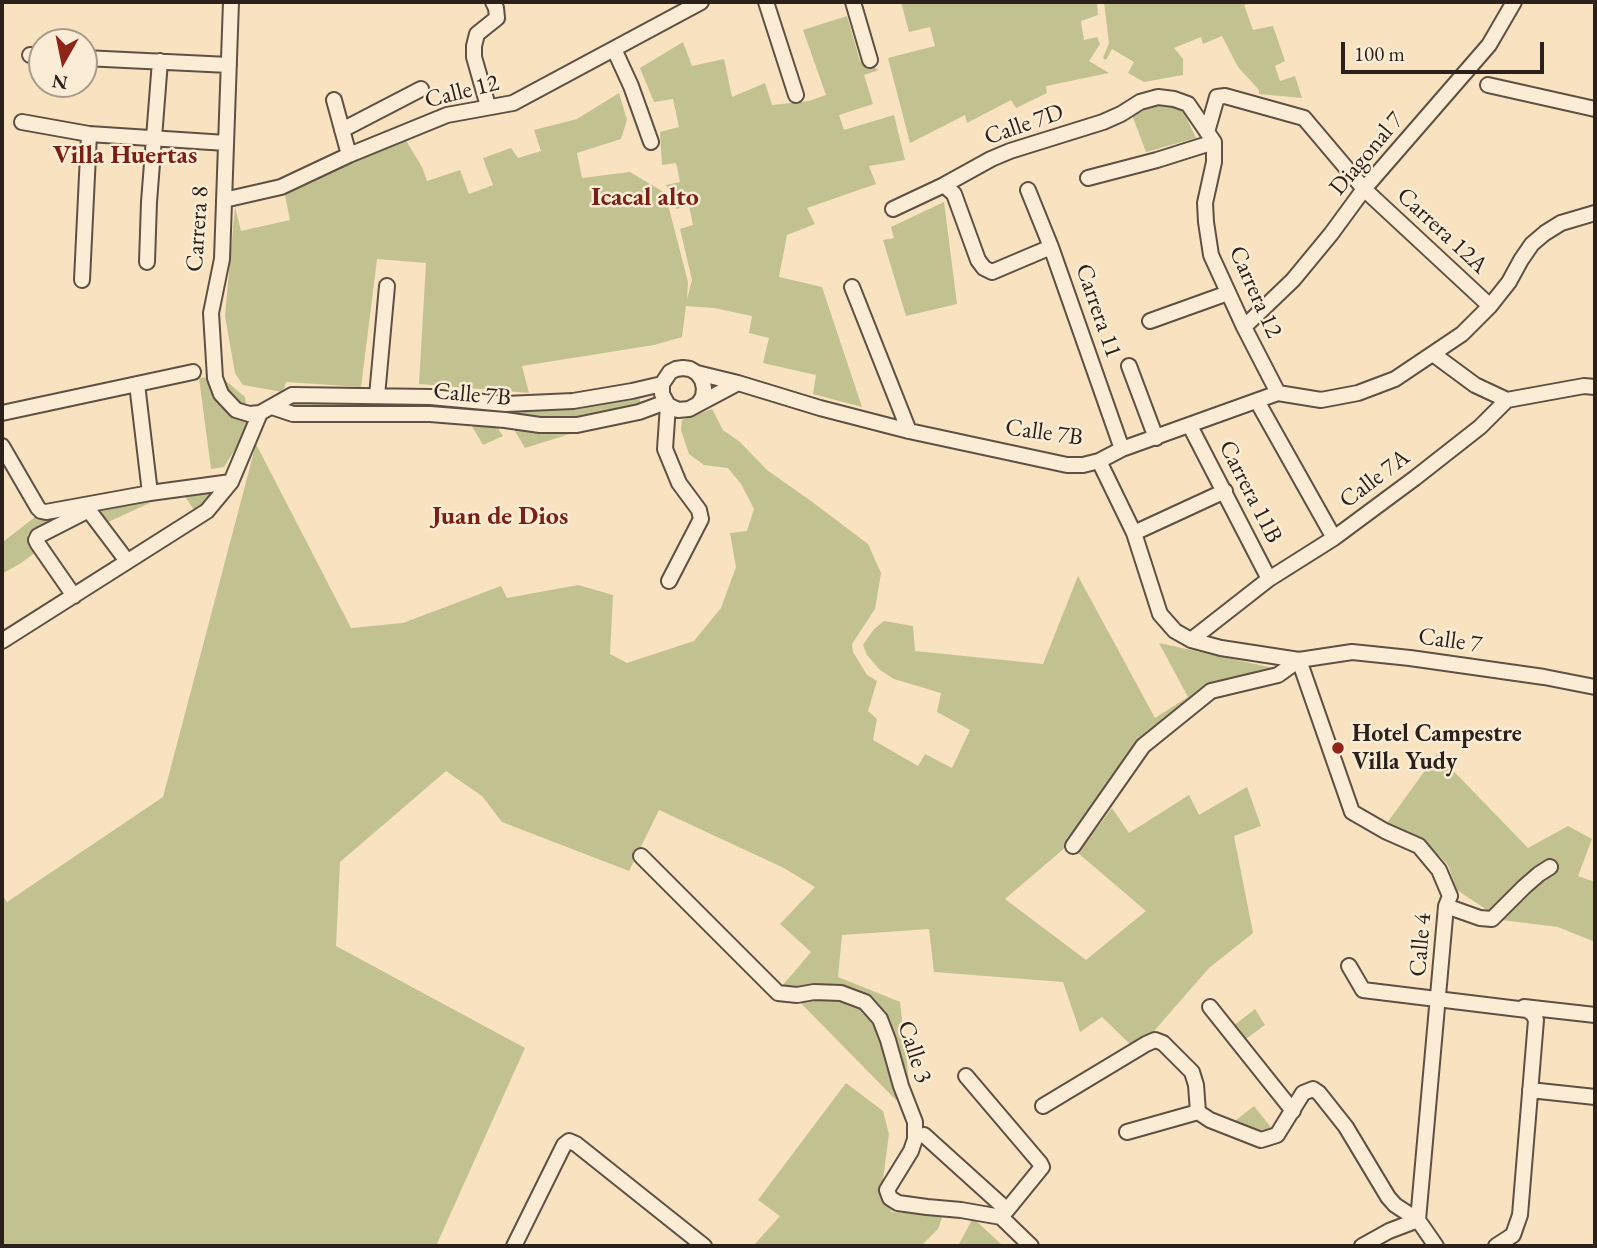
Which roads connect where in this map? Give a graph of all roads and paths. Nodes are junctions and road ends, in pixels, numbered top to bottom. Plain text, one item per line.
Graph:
1 (231, 2) edge
2 (493, 2) edge
3 (701, 2) edge
4 (766, 2) edge
5 (853, 2) edge
6 (1514, 2) edge
7 (614, 49) junction
8 (98, 59) edge
9 (870, 60) dead end
10 (159, 61) junction
11 (229, 65) junction
12 (1488, 85) dead end
13 (421, 89) dead end
14 (796, 95) dead end
15 (334, 100) dead end
16 (488, 106) junction
17 (1595, 109) edge
18 (22, 122) dead end
19 (342, 130) junction
20 (89, 134) junction
21 (1211, 137) junction
22 (153, 138) junction
23 (651, 142) dead end
24 (226, 143) junction
25 (349, 155) junction
26 (1088, 178) dead end
27 (944, 185) junction
28 (1364, 189) junction
29 (1028, 190) dead end
30 (224, 200) junction
31 (893, 209) dead end
32 (1595, 213) edge
33 (1051, 247) junction
34 (147, 262) dead end
35 (82, 280) dead end
36 (387, 286) dead end
37 (852, 287) dead end
38 (1228, 293) junction
39 (1490, 306) junction
40 (1150, 321) dead end
41 (1244, 327) junction
42 (1433, 354) junction
43 (1129, 366) dead end
44 (193, 372) dead end
45 (696, 373) junction
46 (738, 383) junction
47 (138, 384) junction
48 (662, 384) junction
49 (1595, 387) edge
50 (1278, 393) junction
51 (377, 396) junction
52 (1507, 400) junction
53 (1257, 401) junction
54 (667, 403) junction
55 (698, 404) junction
56 (236, 410) joint
57 (266, 410) junction
58 (2, 413) edge
59 (1190, 426) junction
60 (909, 431) junction
61 (1156, 438) junction
62 (2, 448) edge
63 (1122, 449) junction
64 (1099, 461) junction
65 (231, 482) junction
66 (1225, 491) junction
67 (150, 493) junction
68 (1134, 533) junction
69 (1334, 538) junction
70 (127, 561) junction
71 (1269, 579) junction
72 (669, 581) dead end
73 (74, 596) junction
74 (1191, 640) junction
75 (2, 641) edge
76 (1299, 660) junction
77 (1595, 687) edge
78 (1073, 846) dead end
79 (641, 856) dead end
80 (1550, 867) dead end
81 (1447, 906) junction
82 (1349, 966) dead end
83 (1439, 999) junction
84 (1210, 1007) dead end
85 (1595, 1015) edge
86 (966, 1076) dead end
87 (1530, 1090) junction
88 (1595, 1097) edge
89 (1043, 1106) dead end
90 (1293, 1111) junction
91 (1198, 1112) junction
92 (1128, 1132) dead end
93 (924, 1135) dead end
94 (1004, 1213) junction
95 (1418, 1220) junction
96 (514, 1246) edge
97 (704, 1246) edge
98 (1031, 1246) edge
99 (1362, 1246) edge
100 (1436, 1246) edge
101 (1496, 1246) edge

1 - 11 street, Carrera 8
2 - 16 street
3 - 7 street, Calle 12
4 - 14 street
5 - 9 street
6 - 28 street, Diagonal 7
7 - 16 street, Calle 12
7 - 23 street
8 - 10 street
10 - 11 street
10 - 22 street
11 - 24 street, Carrera 8
12 - 17 street
13 - 19 street
15 - 19 street
16 - 25 street, Calle 12
18 - 20 street
19 - 25 street
20 - 22 street
20 - 35 street
21 - 26 street
21 - 27 street, Calle 7D
21 - 28 street, Carrera 12
21 - 38 street, Carrera 12
22 - 24 street
22 - 34 street
24 - 30 street, Carrera 8
25 - 30 street, Calle 12
27 - 31 street, Calle 7D
27 - 33 street
28 - 39 street, Carrera 12A
28 - 41 street, Diagonal 7
29 - 33 street, Carrera 11
30 - 56 street, Carrera 8
32 - 39 street
33 - 63 street, Carrera 11
36 - 51 street
37 - 60 street
38 - 40 street
38 - 41 street, Carrera 12
39 - 42 street
41 - 50 street, Carrera 12
42 - 50 street
42 - 52 street
43 - 61 street
44 - 47 street
45 - 46 street, Calle 7B
45 - 48 street
45 - 55 street
46 - 55 street
46 - 60 street, Calle 7B
47 - 58 street
47 - 67 street
48 - 51 street, Calle 7B
48 - 54 street
49 - 52 street
50 - 53 street
51 - 57 street, Calle 7B
52 - 69 street, Calle 7A
53 - 59 street
53 - 69 street
54 - 55 street
54 - 57 street, Calle 7B
54 - 72 street
56 - 57 street, Calle 7B
57 - 65 street
59 - 61 street
59 - 66 street, Carrera 11B
60 - 64 street, Calle 7B
61 - 63 street
62 - 67 street
63 - 64 street
64 - 68 street
65 - 67 street
65 - 70 street
66 - 68 street
66 - 71 street, Carrera 11B
68 - 74 street
69 - 71 street, Calle 7A
70 - 73 street
70 - 73 street
71 - 74 street, Calle 7A
73 - 75 street
74 - 76 street
76 - 77 street, Calle 7
76 - 78 street
76 - 81 street, Calle 4
79 - 94 street, Calle 3
80 - 81 street
81 - 83 street, Calle 4
82 - 83 street
83 - 85 street
83 - 87 street
83 - 95 street, Calle 4
84 - 90 street
86 - 94 street
87 - 88 street
87 - 101 street
89 - 91 street
90 - 91 street
90 - 95 street
91 - 92 street
93 - 94 street
94 - 98 street
95 - 99 street
95 - 100 street
96 - 97 street

